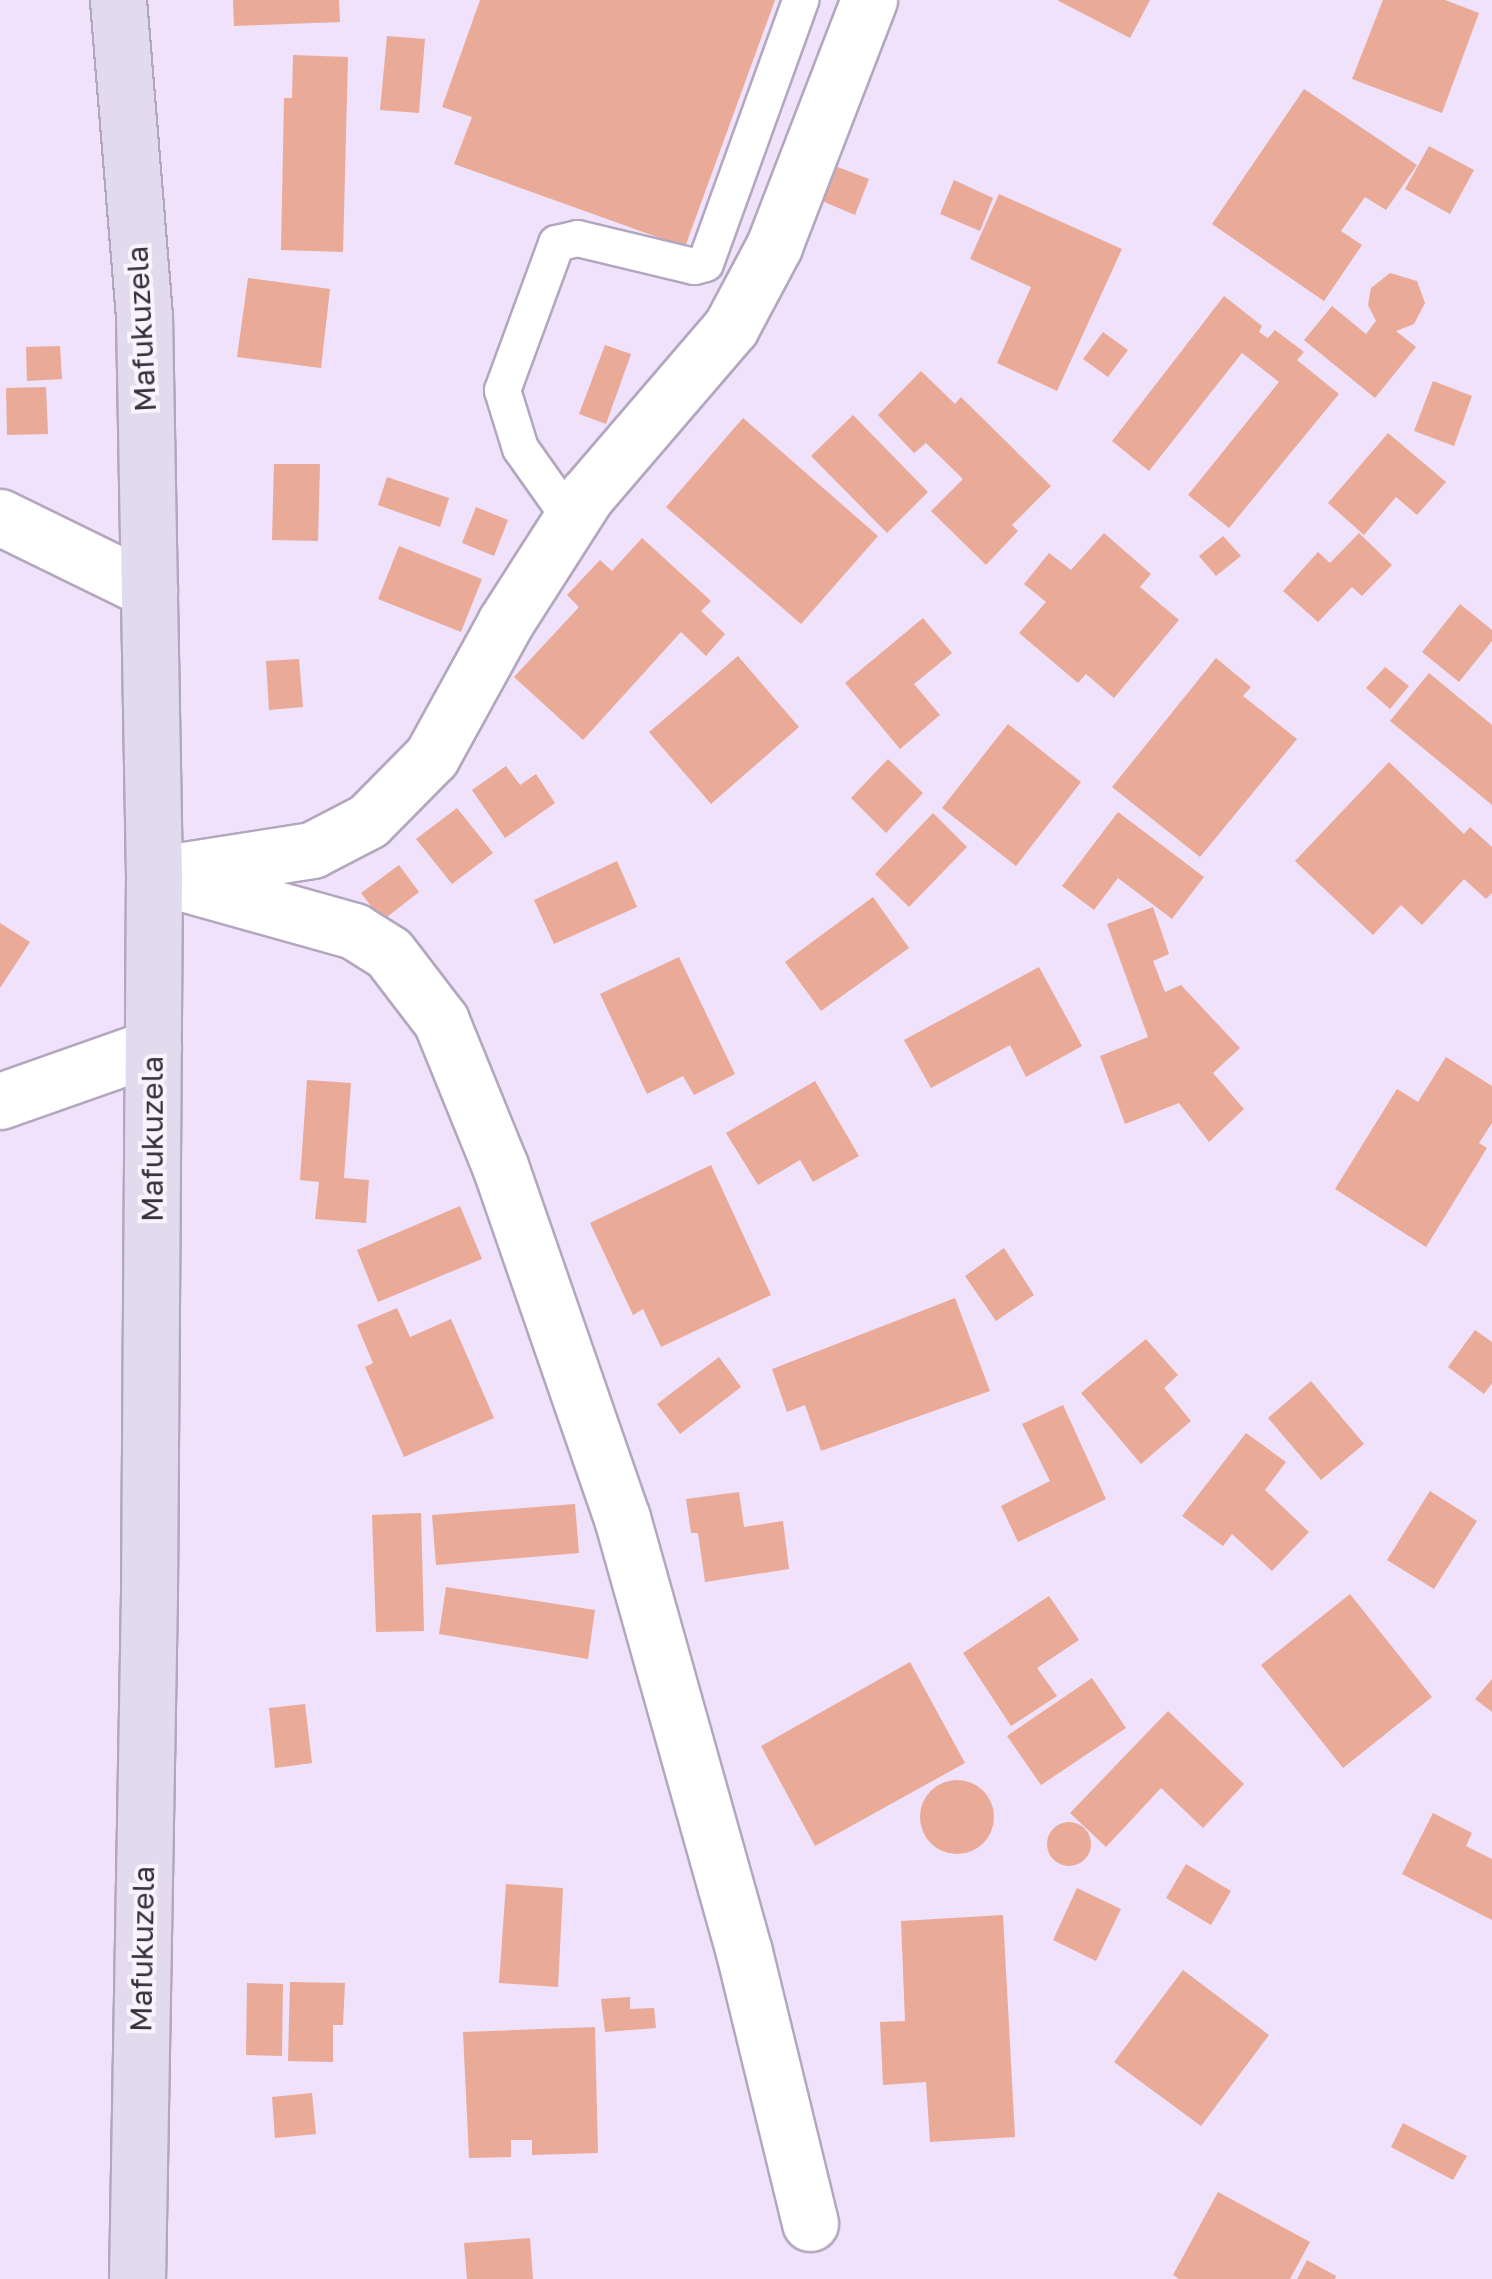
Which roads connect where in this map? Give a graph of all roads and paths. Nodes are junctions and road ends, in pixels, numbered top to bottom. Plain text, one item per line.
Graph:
1 (118, 0) edge
2 (800, 0) edge
3 (869, 0) edge
4 (0, 517) edge
5 (571, 520) junction
6 (149, 590) junction
7 (154, 875) junction
8 (153, 1047) junction
9 (0, 1101) edge
10 (810, 2222) dead end
11 (137, 2279) edge

1 - 6 main road, Mafukuzela
2 - 5 lane
3 - 5 street
4 - 6 street
5 - 7 street
6 - 7 main road, Mafukuzela
7 - 8 main road, Mafukuzela
7 - 10 street
8 - 9 street
8 - 11 main road, Mafukuzela

